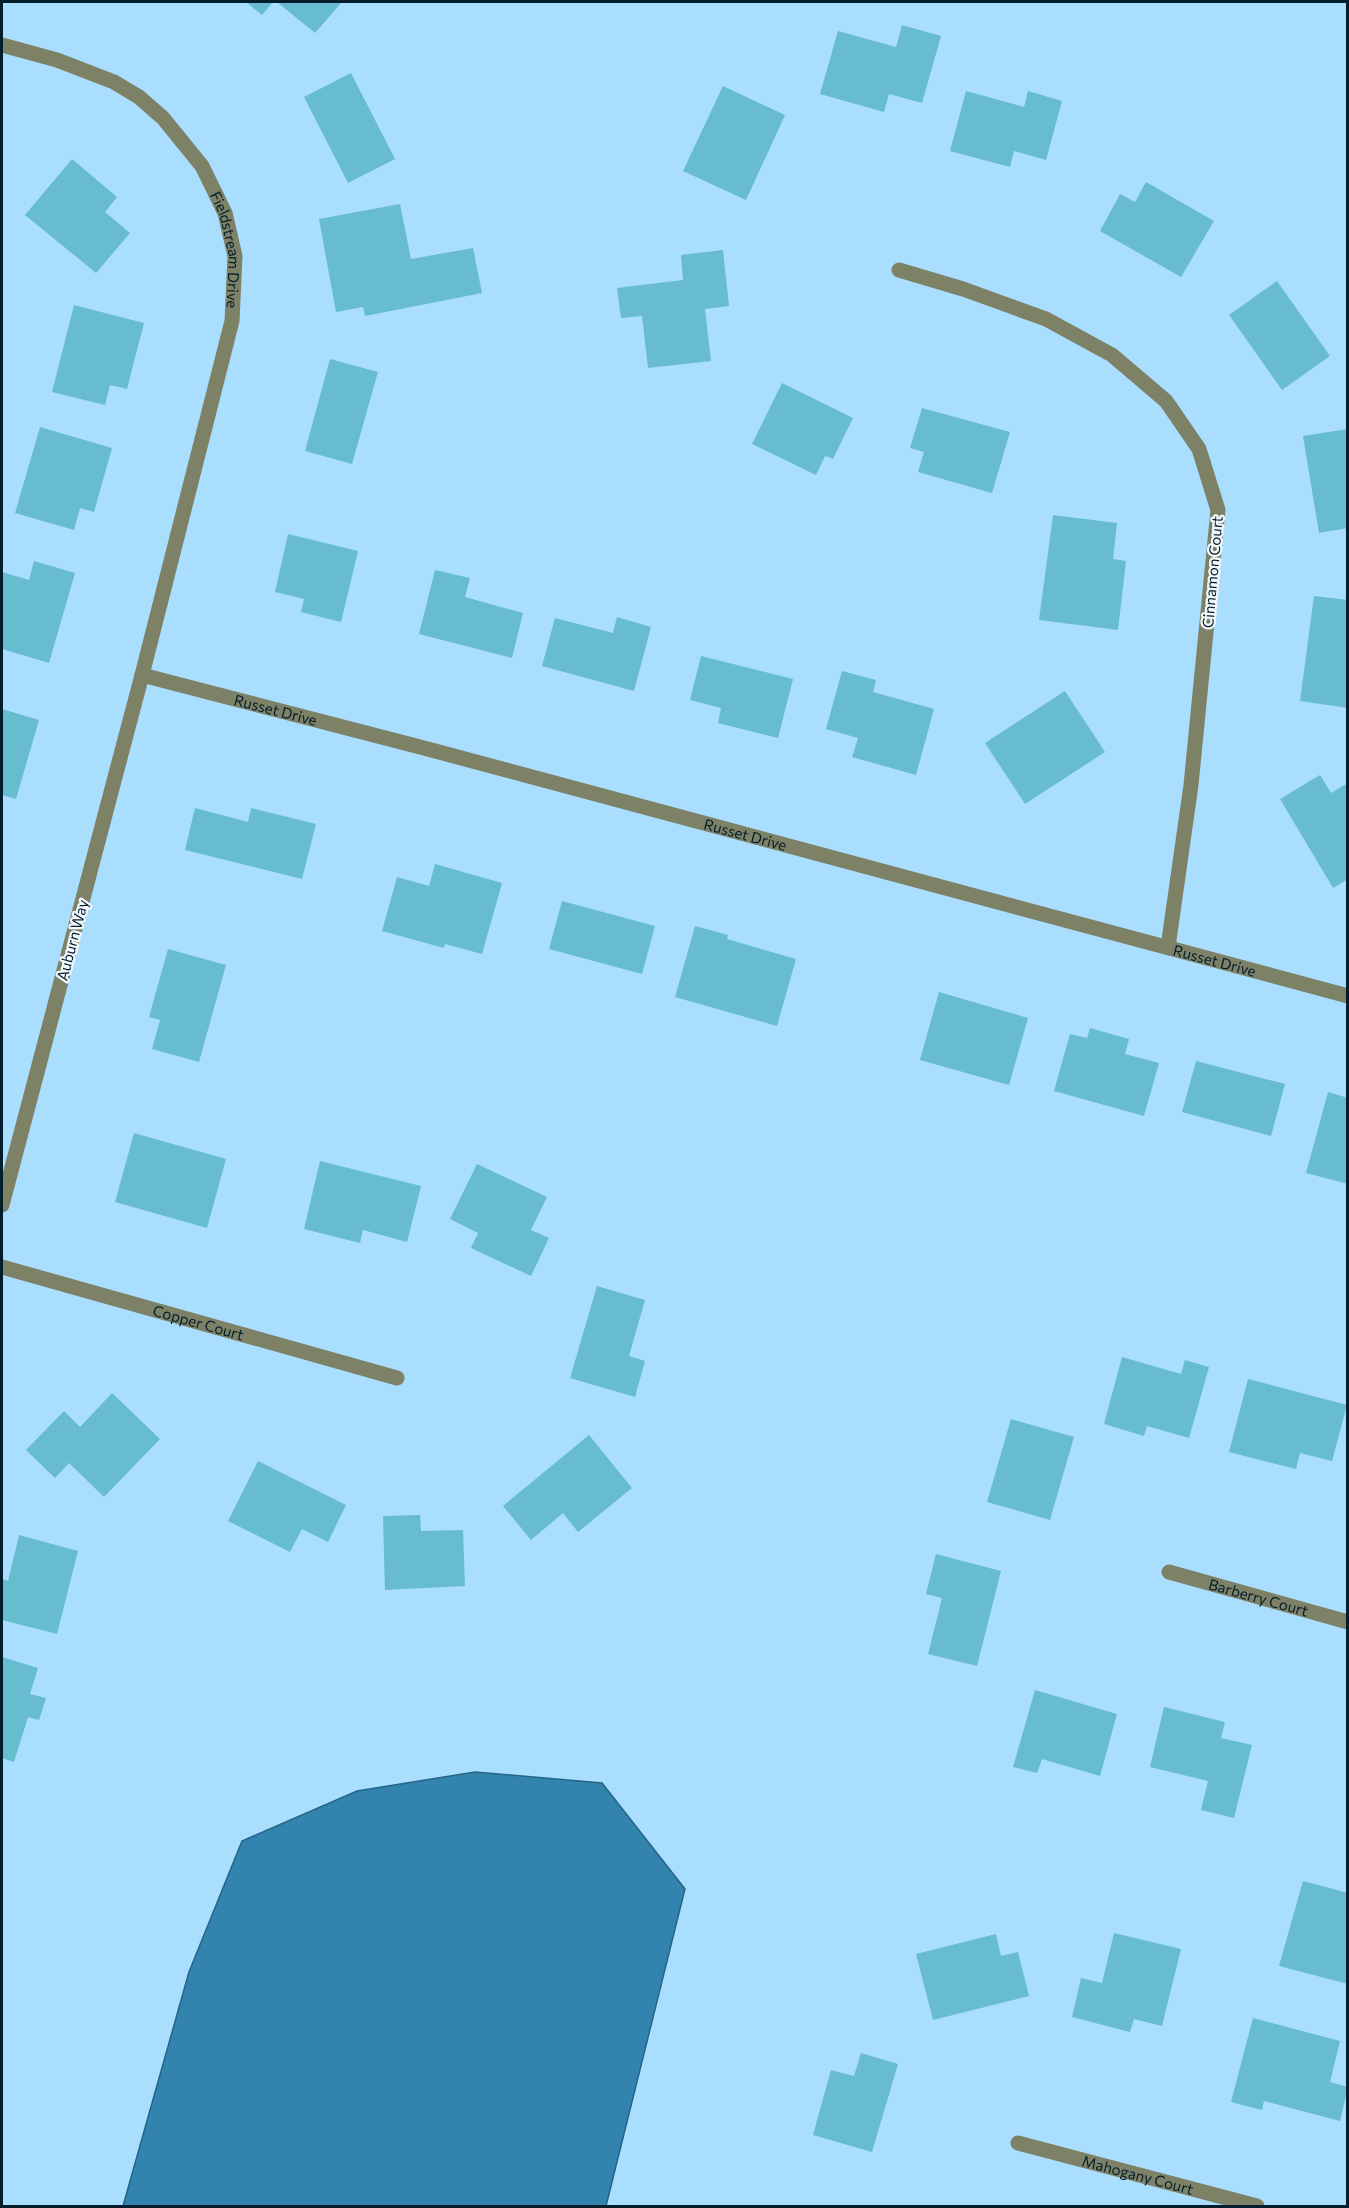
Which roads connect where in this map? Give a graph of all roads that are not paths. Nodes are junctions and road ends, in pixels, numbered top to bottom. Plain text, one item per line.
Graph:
1 (2, 45) edge
2 (899, 270) dead end
3 (142, 675) junction
4 (1168, 947) junction
5 (1347, 996) edge
6 (2, 1205) edge
7 (2, 1267) edge
8 (397, 1378) dead end
9 (1169, 1572) dead end
10 (1347, 1622) edge
11 (1018, 2143) dead end
12 (1257, 2206) edge

1 - 3 street, Fieldstream Drive
2 - 4 street, Cinnamon Court
3 - 4 street, Russet Drive
3 - 6 street, Auburn Way
4 - 5 street, Russet Drive
7 - 8 street, Copper Court
9 - 10 street, Barberry Court
11 - 12 street, Mahogany Court

